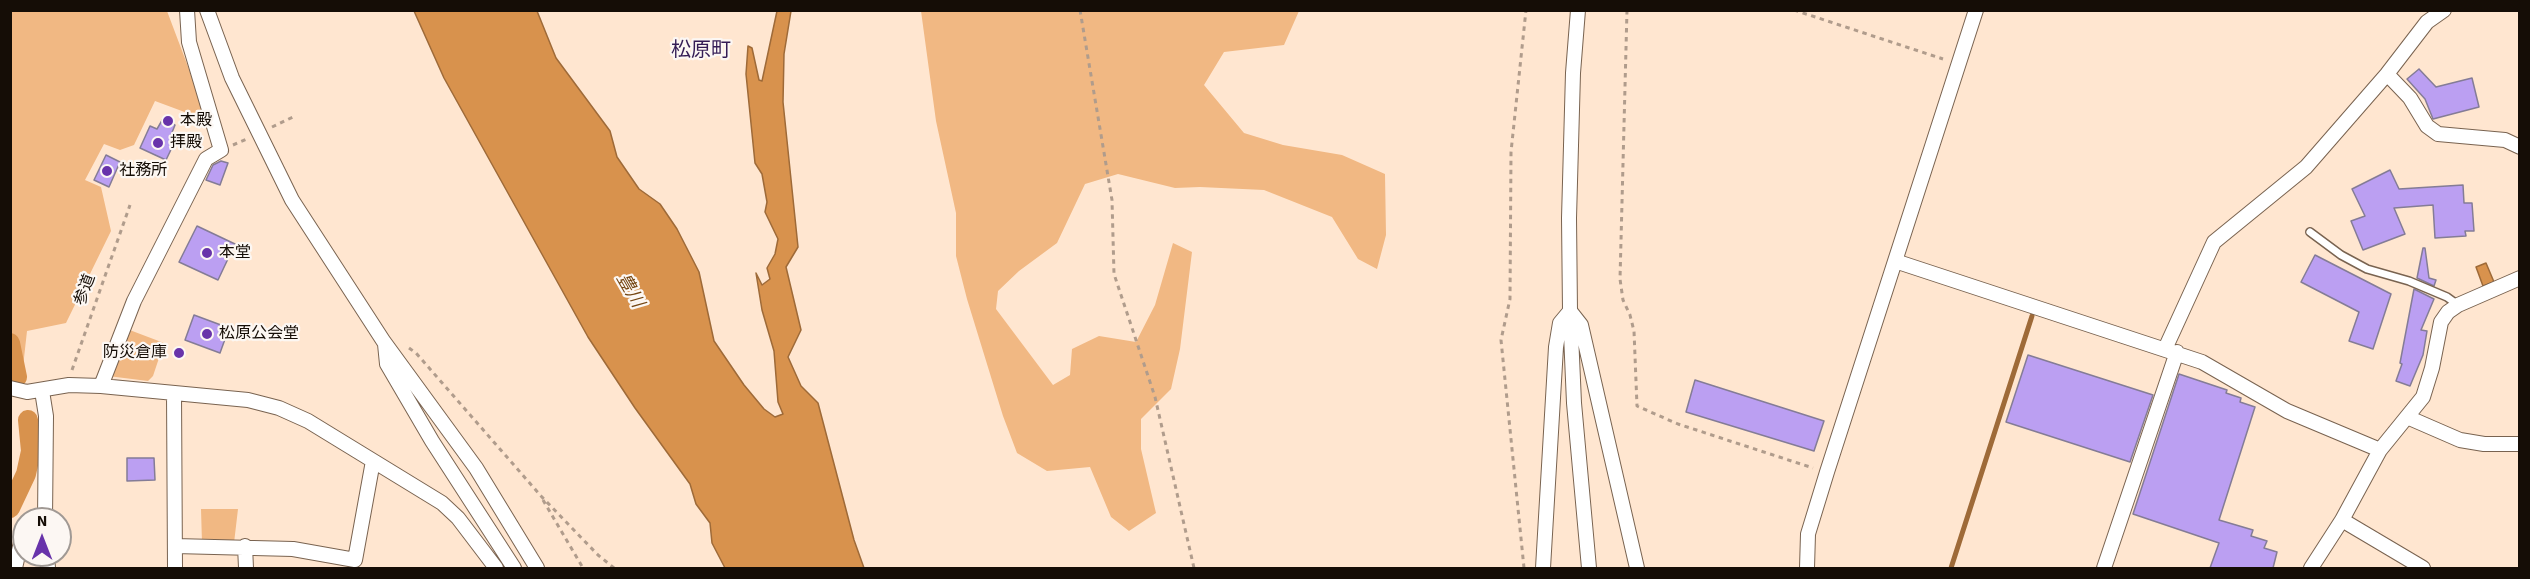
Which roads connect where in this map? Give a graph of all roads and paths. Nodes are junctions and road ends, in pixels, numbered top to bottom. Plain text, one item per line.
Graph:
1 (187, 10) edge
2 (207, 10) edge
3 (1080, 10) edge
4 (1526, 10) edge
5 (1578, 10) edge
6 (1627, 10) edge
7 (1794, 10) edge
8 (1976, 10) edge
9 (2444, 10) edge
10 (1959, 64) junction
11 (2387, 74) junction
12 (2520, 147) edge
13 (130, 205) dead end
14 (2310, 232) dead end
15 (1895, 261) junction
16 (2520, 278) edge
17 (2458, 305) junction
18 (1570, 311) junction
19 (384, 342) junction
20 (2171, 350) junction
21 (69, 385) junction
22 (101, 386) junction
23 (10, 388) edge
24 (42, 391) junction
25 (174, 393) junction
26 (2407, 417) junction
27 (2520, 444) edge
28 (2380, 450) junction
29 (373, 461) junction
30 (1827, 472) junction
31 (540, 496) junction
32 (42, 507) edge
33 (2343, 520) junction
34 (176, 546) junction
35 (244, 546) junction
36 (175, 568) edge
37 (246, 568) edge
38 (496, 568) edge
39 (514, 568) edge
40 (537, 568) edge
41 (583, 568) edge
42 (614, 568) edge
43 (1194, 568) edge
44 (1524, 568) edge
45 (1543, 568) edge
46 (1589, 568) edge
47 (1637, 568) edge
48 (1807, 568) edge
49 (2104, 568) edge
50 (2312, 568) edge
51 (2423, 568) edge

1 - 22 street
2 - 19 street
3 - 43 path
4 - 44 path
5 - 18 street
6 - 30 path
7 - 10 path
8 - 10 street
9 - 11 street
10 - 15 street
11 - 12 street
11 - 20 street
13 - 21 path, 参道
14 - 17 lane
15 - 20 street
15 - 30 street
16 - 17 street
17 - 26 street
18 - 45 street
18 - 46 street
18 - 47 street
19 - 31 path
19 - 39 street
19 - 40 street
20 - 28 street
20 - 49 street
21 - 22 street
21 - 24 street
22 - 25 street
23 - 24 street
24 - 32 street
25 - 29 street
25 - 34 street
26 - 27 street
26 - 28 street
28 - 33 street
29 - 35 street
29 - 38 street
30 - 48 street
31 - 41 path
31 - 42 path
33 - 50 street
33 - 51 street
34 - 35 street
34 - 36 street
35 - 37 street

